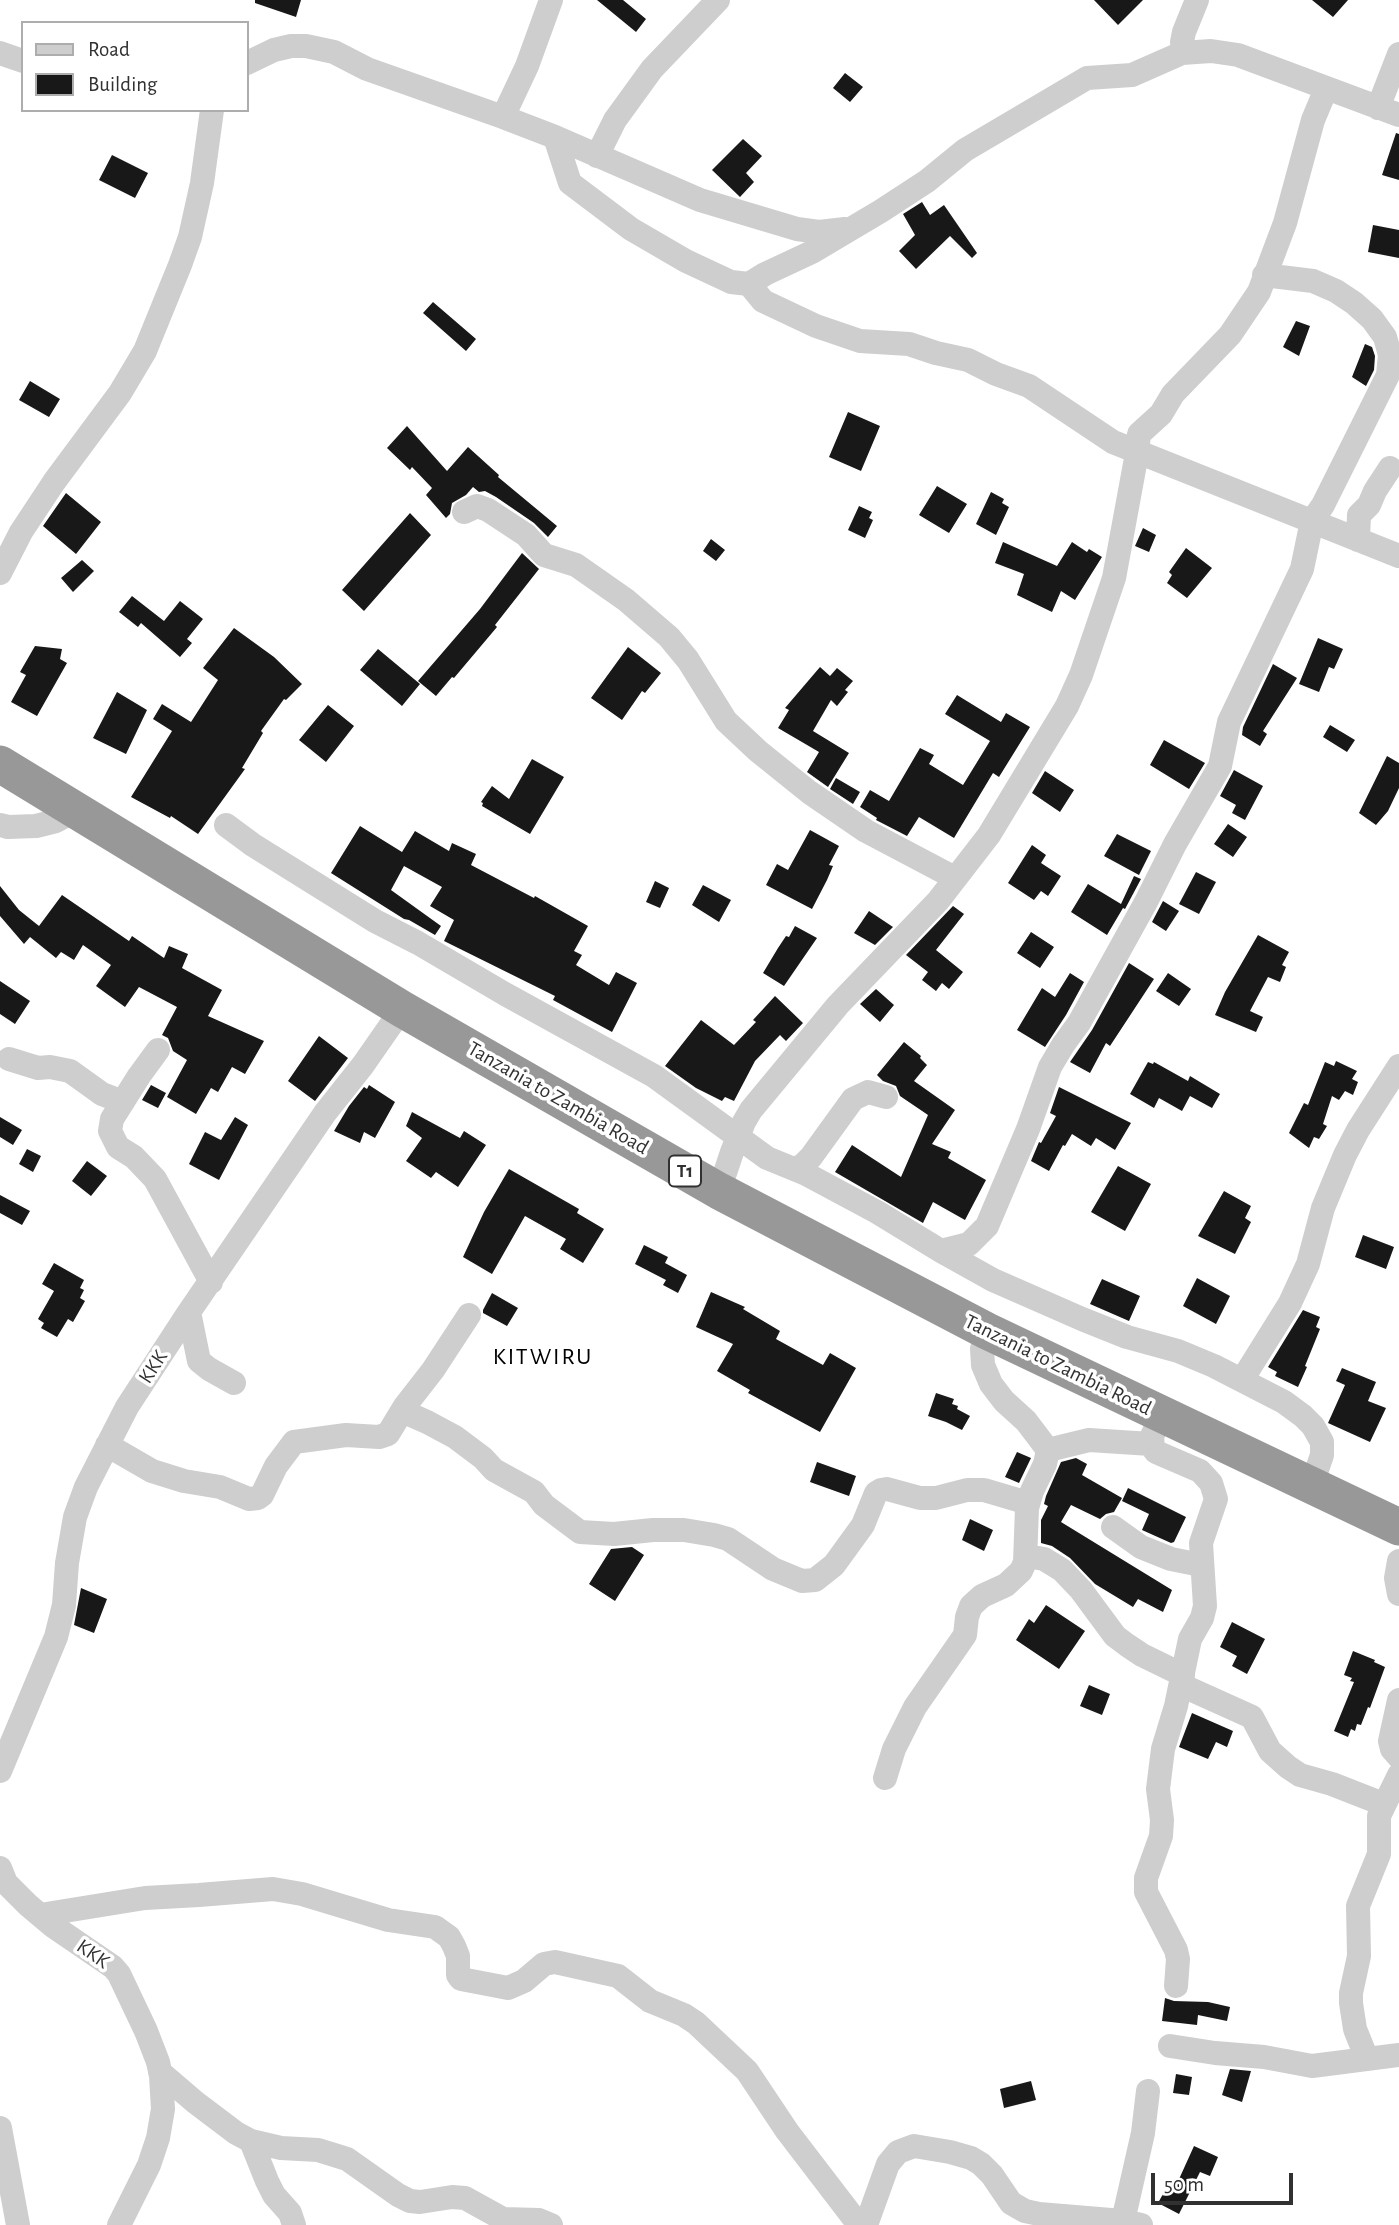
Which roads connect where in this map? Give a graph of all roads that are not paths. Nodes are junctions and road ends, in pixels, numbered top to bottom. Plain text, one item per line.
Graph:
1 (551, 0) edge
2 (718, 0) edge
3 (1198, 0) edge
4 (0, 53) edge
5 (1183, 53) junction
6 (1399, 54) edge
7 (21, 60) edge
8 (248, 63) edge
9 (1326, 89) junction
10 (212, 112) edge
11 (1388, 112) edge
12 (503, 117) junction
13 (555, 137) junction
14 (597, 156) junction
15 (851, 229) junction
16 (1264, 275) junction
17 (749, 284) junction
18 (1137, 453) junction
19 (1391, 468) dead end
20 (464, 512) dead end
21 (1312, 521) junction
22 (1358, 540) junction
23 (1399, 556) edge
24 (0, 573) edge
25 (0, 764) edge
26 (75, 811) junction
27 (0, 825) edge
28 (226, 825) dead end
29 (956, 878) junction
30 (402, 1009) junction
31 (158, 1050) dead end
32 (9, 1059) dead end
33 (1399, 1066) edge
34 (886, 1097) dead end
35 (123, 1102) junction
36 (738, 1137) junction
37 (794, 1169) junction
38 (719, 1191) junction
39 (941, 1251) junction
40 (211, 1282) junction
41 (189, 1312) junction
42 (469, 1315) dead end
43 (987, 1331) junction
44 (1242, 1380) junction
45 (234, 1383) dead end
46 (402, 1411) junction
47 (1156, 1429) junction
48 (107, 1446) junction
49 (1048, 1450) junction
50 (1311, 1487) junction
51 (1028, 1503) junction
52 (1112, 1527) dead end
53 (1399, 1527) edge
54 (1027, 1556) junction
55 (1399, 1560) edge
56 (1201, 1565) junction
57 (1399, 1594) edge
58 (1182, 1680) junction
59 (1399, 1700) edge
60 (1399, 1757) edge
61 (0, 1771) edge
62 (1399, 1774) edge
63 (885, 1778) dead end
64 (1383, 1804) junction
65 (1, 1875) edge
66 (40, 1914) junction
67 (1176, 1986) dead end
68 (1170, 2046) dead end
69 (1399, 2055) edge
70 (1367, 2059) junction
71 (159, 2067) junction
72 (1148, 2091) dead end
73 (0, 2128) edge
74 (251, 2141) junction
75 (1132, 2223) edge
76 (18, 2225) edge
77 (119, 2225) edge
78 (294, 2225) edge
79 (551, 2225) edge
80 (859, 2225) edge
81 (866, 2225) edge

1 - 12 street
2 - 14 street
3 - 5 street
4 - 7 street
5 - 9 street
5 - 15 street
6 - 11 street
8 - 12 street
9 - 11 street
9 - 16 street
10 - 24 street
12 - 13 street
13 - 14 street
13 - 17 street
14 - 15 street
15 - 17 street
16 - 18 street
16 - 21 street
17 - 18 street
18 - 21 street
18 - 29 street
19 - 22 street
20 - 29 street
21 - 22 street
21 - 39 street
22 - 23 street
25 - 26 highway, Tanzania to Zambia Road / T1
26 - 27 street
26 - 30 highway, Tanzania to Zambia Road / T1
28 - 36 street
29 - 36 street
30 - 38 highway, Tanzania to Zambia Road / T1
30 - 40 street, KKK
31 - 35 street
32 - 35 street
33 - 44 street
34 - 37 street
35 - 40 street
36 - 37 street
36 - 38 street
37 - 39 street
38 - 43 highway, Tanzania to Zambia Road / T1
39 - 44 street
40 - 41 street, KKK
41 - 45 street
41 - 48 street, KKK
42 - 46 street
43 - 47 highway, Tanzania to Zambia Road / T1
43 - 49 street
44 - 50 street
46 - 48 street
46 - 51 street
47 - 49 street
47 - 50 highway, Tanzania to Zambia Road / T1
47 - 56 street
48 - 61 street, KKK
49 - 51 street
50 - 53 highway, Tanzania to Zambia Road / T1
51 - 54 street
52 - 56 street
54 - 58 street
54 - 63 street
55 - 57 street
56 - 58 street
58 - 64 street
58 - 67 street
59 - 60 street
62 - 64 street
64 - 70 street
65 - 66 street, KKK
66 - 71 street, KKK
66 - 80 street
68 - 70 street
69 - 70 street
71 - 74 street
71 - 77 street
72 - 75 street
73 - 76 street
74 - 78 street
74 - 79 street
75 - 81 street

